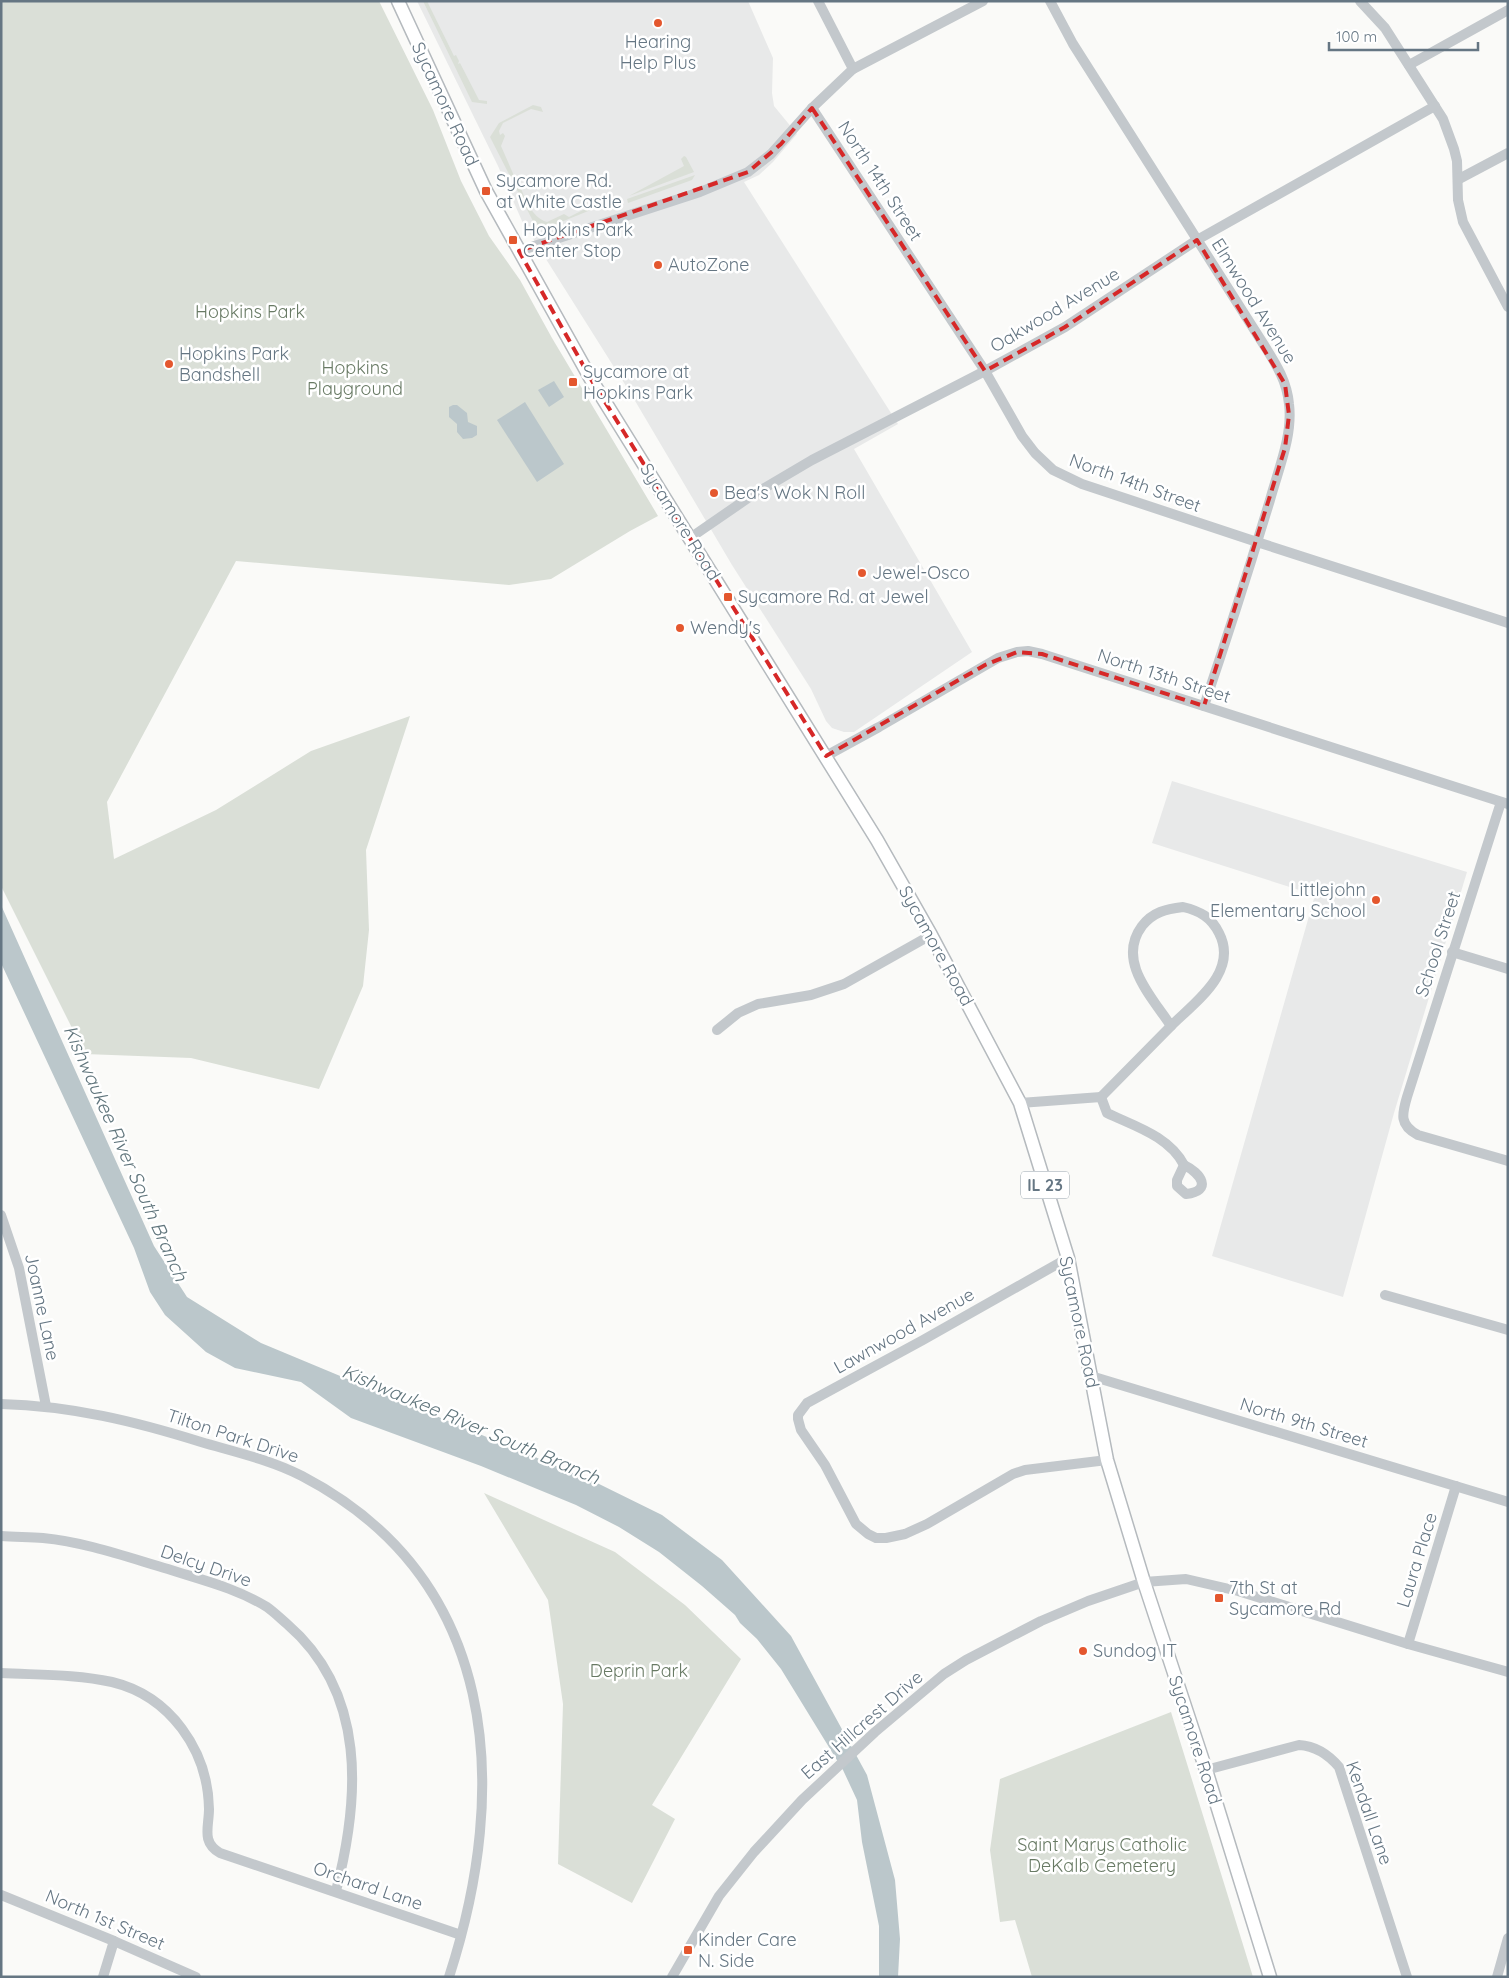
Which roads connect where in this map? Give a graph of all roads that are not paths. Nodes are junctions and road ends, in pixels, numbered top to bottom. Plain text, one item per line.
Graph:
1 (398, 1) edge
2 (818, 1) edge
3 (983, 1) edge
4 (1050, 1) edge
5 (1360, 1) edge
6 (1508, 10) edge
7 (1409, 65) junction
8 (853, 69) junction
9 (1435, 106) junction
10 (812, 108) junction
11 (1508, 154) edge
12 (1458, 180) junction
13 (1197, 240) junction
14 (519, 251) junction
15 (1507, 302) edge
16 (984, 371) junction
17 (690, 538) junction
18 (1257, 542) junction
19 (1508, 623) edge
20 (1204, 706) junction
21 (826, 756) junction
22 (1504, 803) edge
23 (931, 935) junction
24 (1452, 952) junction
25 (1508, 970) edge
26 (1171, 1026) junction
27 (717, 1030) dead end
28 (1101, 1096) junction
29 (1020, 1104) junction
30 (1508, 1161) edge
31 (1184, 1165) dead end
32 (1, 1215) edge
33 (1068, 1258) junction
34 (1385, 1294) dead end
35 (1508, 1330) edge
36 (1090, 1376) junction
37 (1, 1404) edge
38 (46, 1406) junction
39 (1107, 1460) junction
40 (1456, 1486) junction
41 (1508, 1502) edge
42 (1, 1536) edge
43 (1144, 1582) junction
44 (1408, 1644) junction
45 (1, 1672) edge
46 (1508, 1672) edge
47 (1206, 1770) junction
48 (336, 1891) junction
49 (1, 1895) edge
50 (461, 1935) junction
51 (1508, 1938) edge
52 (114, 1941) junction
53 (103, 1977) edge
54 (196, 1977) edge
55 (449, 1977) edge
56 (672, 1977) edge
57 (1270, 1977) edge
58 (1407, 1977) edge
59 (1496, 1977) edge

1 - 14 main road, Sycamore Road / IL 23
2 - 8 street
3 - 8 street
4 - 13 street, Elmwood Avenue
5 - 7 street
6 - 7 street
7 - 9 street
8 - 10 street
9 - 12 street
9 - 13 street, Oakwood Avenue
10 - 14 street
10 - 16 street, North 14th Street
11 - 12 street
12 - 15 street
13 - 16 street, Oakwood Avenue
13 - 18 street, Elmwood Avenue
14 - 17 main road, Sycamore Road / IL 23
16 - 17 street, Oakwood Avenue
16 - 18 street, North 14th Street
17 - 21 main road, Sycamore Road / IL 23
18 - 19 street, North 14th Street
18 - 20 street, Elmwood Avenue
20 - 21 street, North 13th Street
20 - 22 street, North 13th Street
21 - 23 main road, Sycamore Road / IL 23
22 - 24 street, School Street
23 - 27 street
23 - 29 main road, Sycamore Road / IL 23
24 - 25 street
24 - 30 street, School Street
26 - 26 street
26 - 28 street
28 - 29 street
28 - 31 street
29 - 33 main road, Sycamore Road / IL 23
32 - 38 street, Joanne Lane
33 - 36 main road, Sycamore Road / IL 23
33 - 39 street, Lawnwood Avenue
34 - 35 street
36 - 39 main road, Sycamore Road / IL 23
36 - 40 street, North 9th Street
37 - 38 street, Tilton Park Drive
38 - 50 street, Tilton Park Drive
39 - 43 main road, Sycamore Road / IL 23
40 - 41 street, North 9th Street
40 - 44 street, Laura Place
42 - 48 street, Delcy Drive
43 - 44 street, East Hillcrest Drive
43 - 47 main road, Sycamore Road / IL 23
43 - 56 street, East Hillcrest Drive
44 - 46 street, East Hillcrest Drive
45 - 48 street, Orchard Lane
47 - 57 main road, Sycamore Road / IL 23
47 - 58 street, Kendall Lane
48 - 50 street, Orchard Lane
49 - 52 street, North 1st Street
50 - 55 street, Tilton Park Drive
51 - 59 street
52 - 53 street
52 - 54 street, North 1st Street

